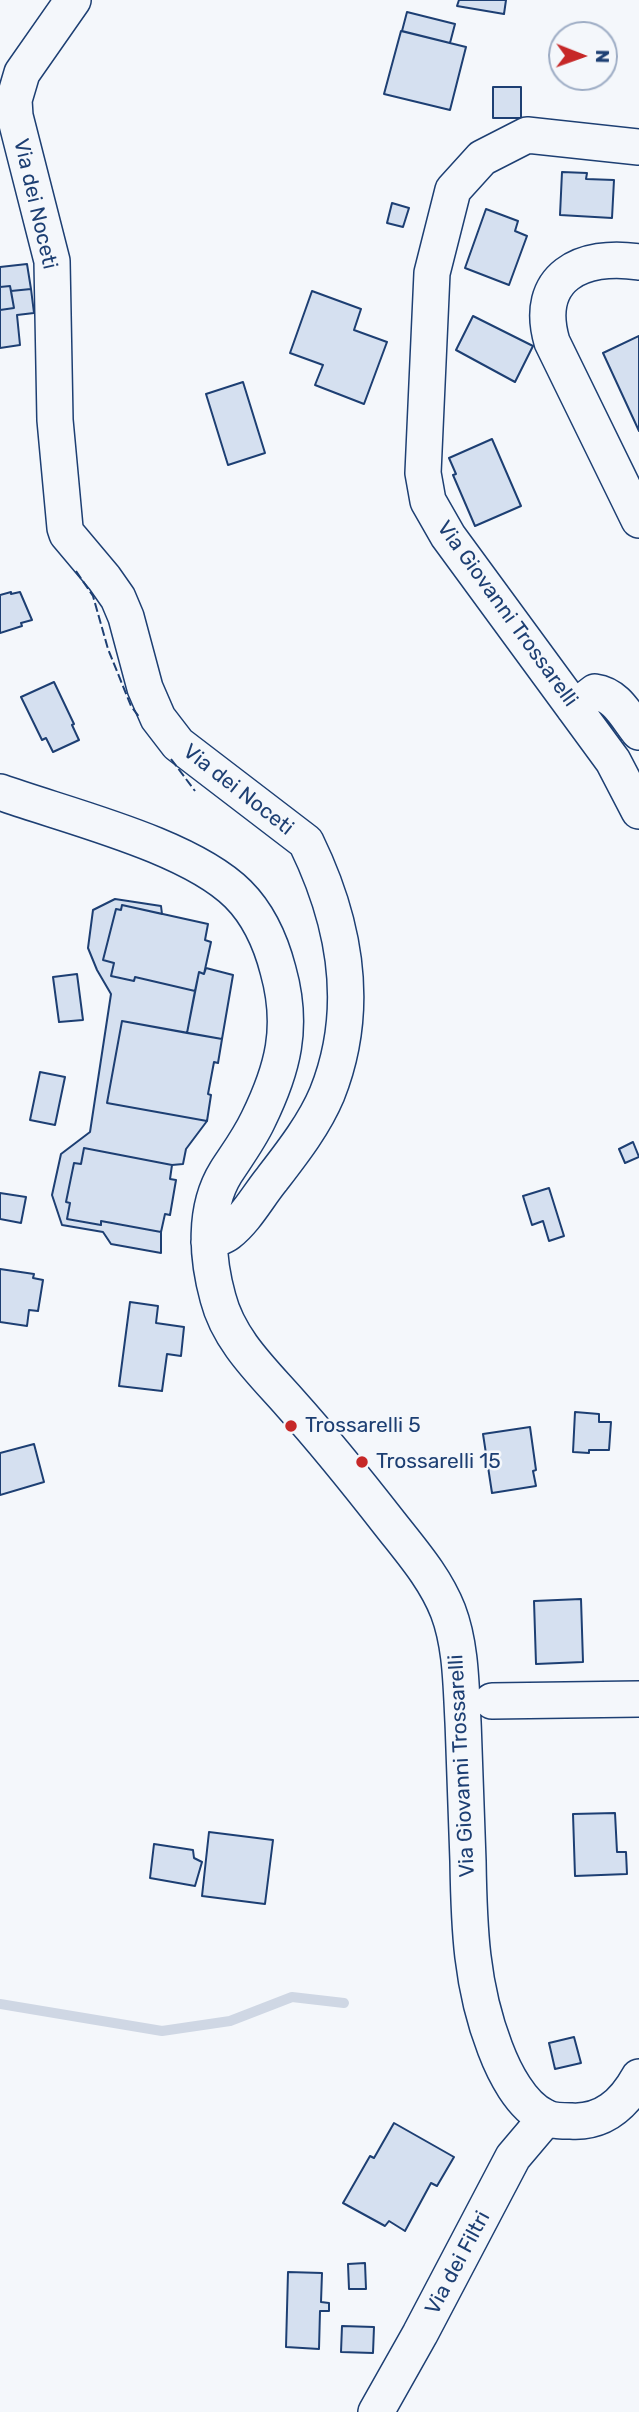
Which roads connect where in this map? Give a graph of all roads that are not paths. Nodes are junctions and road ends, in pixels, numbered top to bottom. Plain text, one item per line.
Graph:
1 (73, 0) edge
2 (639, 147) edge
3 (639, 262) edge
4 (639, 520) edge
5 (574, 708) junction
6 (639, 732) edge
7 (0, 792) edge
8 (639, 811) edge
9 (209, 1242) junction
10 (639, 1699) edge
11 (492, 1702) dead end
12 (639, 2077) edge
13 (546, 2118) junction
14 (376, 2412) edge

1 - 9 street, Via dei Noceti
2 - 5 street, Via Giovanni Trossarelli
3 - 4 street
5 - 6 street
5 - 8 street, Via Giovanni Trossarelli
7 - 9 street, Via Giovanni Trossarelli
9 - 13 street, Via Giovanni Trossarelli
10 - 11 street
12 - 13 street
13 - 14 street, Via dei Filtri

